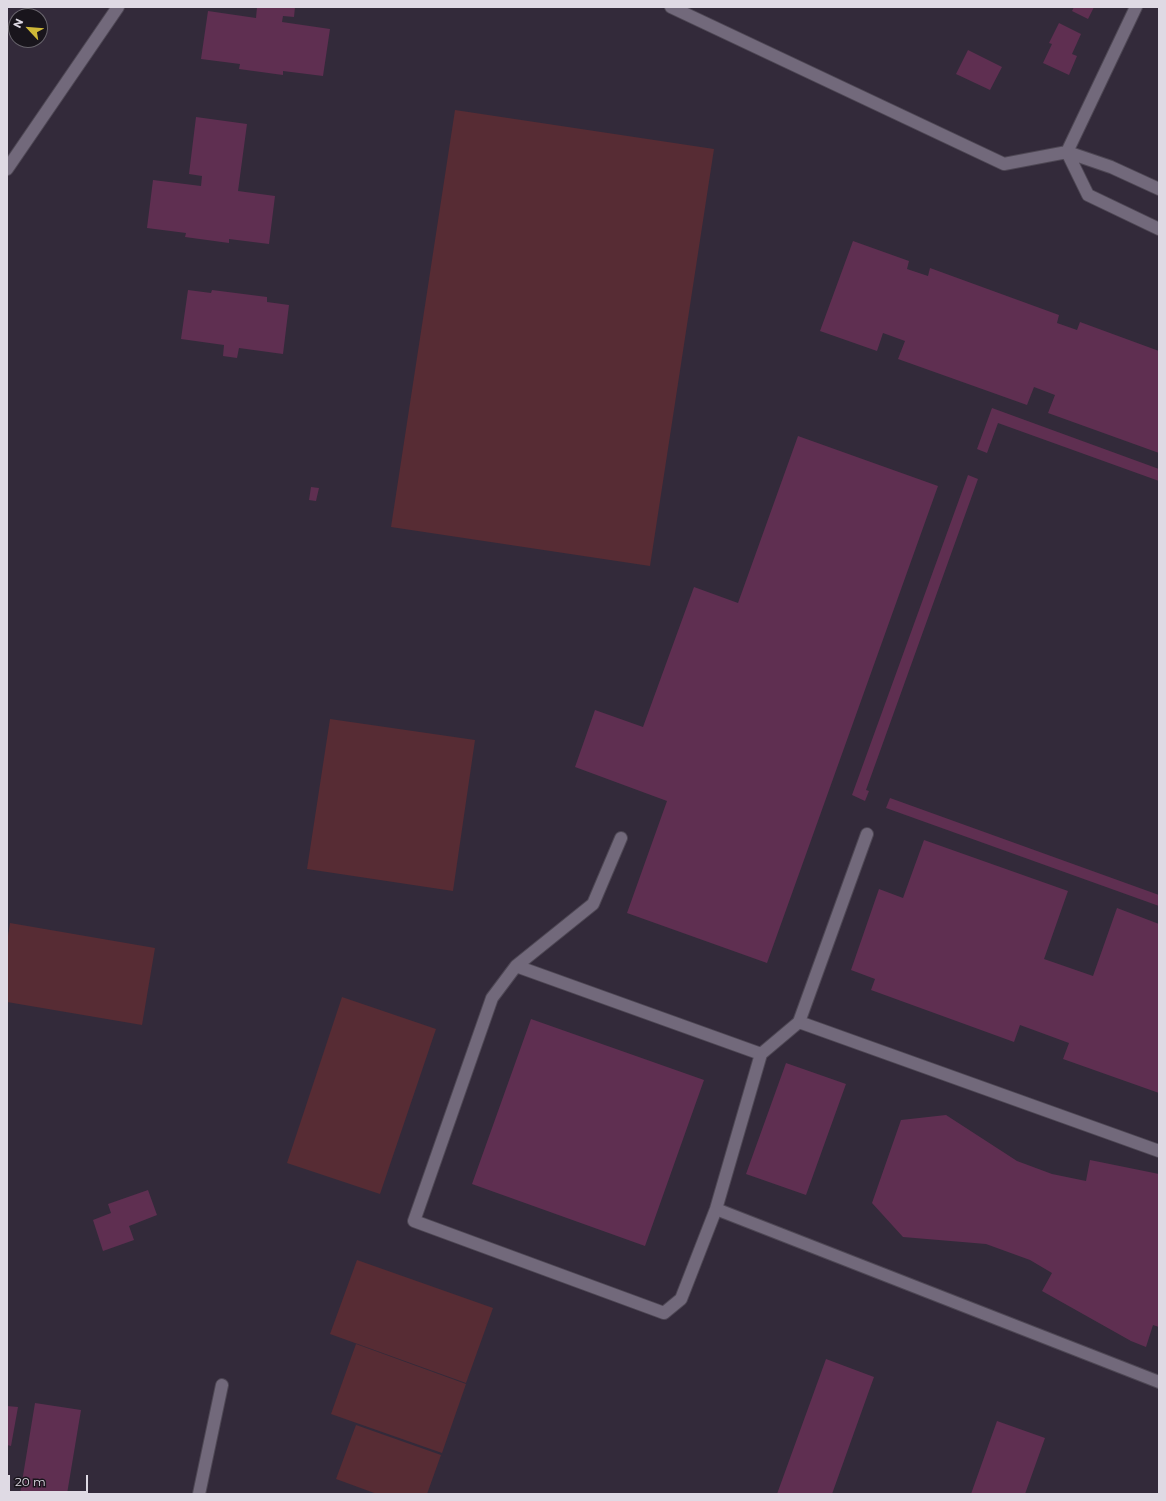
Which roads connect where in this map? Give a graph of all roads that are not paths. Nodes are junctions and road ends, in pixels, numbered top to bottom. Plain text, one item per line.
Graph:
1 (118, 7) edge
2 (671, 7) edge
3 (1136, 7) edge
4 (1067, 152) junction
5 (7, 169) edge
6 (1159, 190) edge
7 (1159, 229) edge
8 (867, 834) dead end
9 (621, 838) dead end
10 (516, 966) junction
11 (799, 1022) junction
12 (762, 1054) junction
13 (1159, 1151) edge
14 (716, 1209) junction
15 (1159, 1382) edge
16 (222, 1385) dead end
17 (199, 1494) edge

1 - 5 street
2 - 4 street
3 - 4 street
4 - 6 street
4 - 7 street
8 - 11 street
9 - 10 street
10 - 12 street
10 - 14 street
11 - 12 street
11 - 13 street
12 - 14 street
14 - 15 street
16 - 17 street

